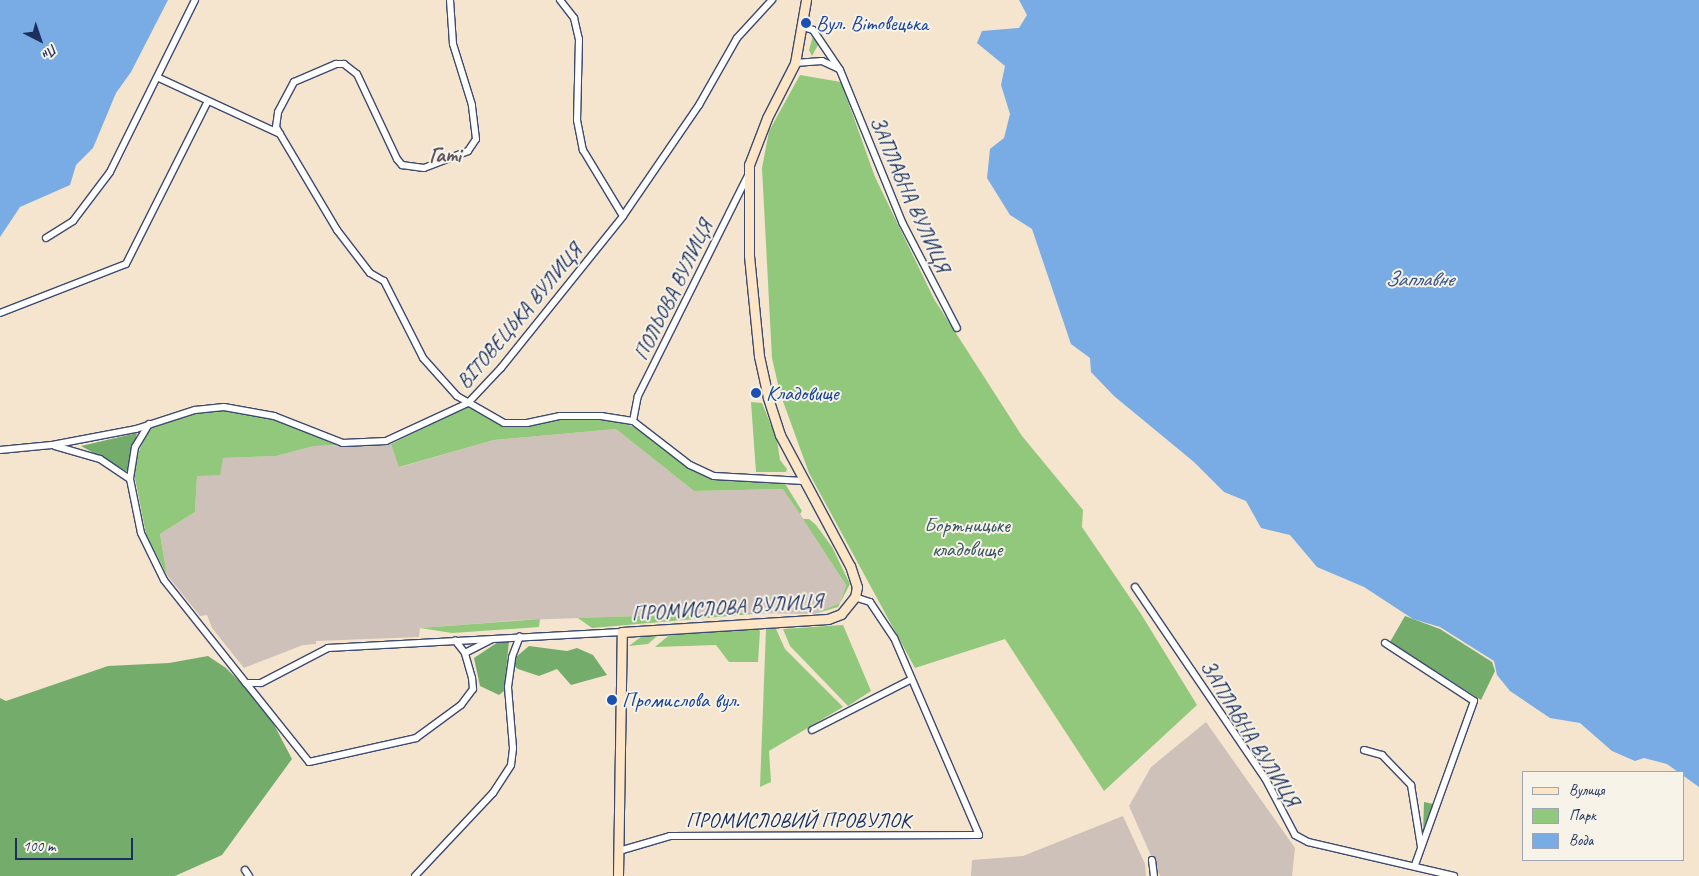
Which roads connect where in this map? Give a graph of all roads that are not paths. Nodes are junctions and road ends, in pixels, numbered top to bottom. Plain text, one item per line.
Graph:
1 (195, 0) edge
2 (450, 0) edge
3 (560, 0) edge
4 (772, 0) edge
5 (806, 0) edge
6 (803, 27) junction
7 (796, 63) junction
8 (840, 70) junction
9 (159, 78) junction
10 (208, 101) junction
11 (280, 134) junction
12 (748, 175) junction
13 (623, 216) junction
14 (46, 238) dead end
15 (0, 313) edge
16 (957, 328) dead end
17 (468, 403) junction
18 (633, 421) junction
19 (149, 424) junction
20 (52, 445) junction
21 (0, 450) edge
22 (130, 479) junction
23 (804, 481) junction
24 (1135, 588) dead end
25 (855, 597) junction
26 (622, 632) junction
27 (520, 636) junction
28 (493, 638) junction
29 (455, 640) junction
30 (1384, 643) dead end
31 (465, 653) junction
32 (910, 680) junction
33 (246, 683) junction
34 (812, 730) dead end
35 (1364, 750) dead end
36 (1421, 848) junction
37 (619, 851) junction
38 (1152, 860) dead end
39 (1415, 865) junction
40 (415, 876) edge
41 (618, 876) edge
42 (1154, 876) edge
43 (1454, 876) edge

1 - 9 street
2 - 11 street
3 - 13 street
4 - 13 street, ВІТОВЕЦЬКА ВУЛИЦЯ
5 - 6 street
6 - 7 street
6 - 8 street, ЗАПЛАВНА ВУЛИЦЯ
7 - 8 street
7 - 12 street
8 - 16 street, ЗАПЛАВНА ВУЛИЦЯ
9 - 10 street
9 - 14 street
10 - 11 street
10 - 15 street
11 - 17 street
12 - 18 street, ПОЛЬОВА ВУЛИЦЯ
12 - 23 street
13 - 17 street, ВІТОВЕЦЬКА ВУЛИЦЯ
17 - 18 street
17 - 19 street, ВІТОВЕЦЬКА ВУЛИЦЯ
18 - 23 street
19 - 20 street, ВІТОВЕЦЬКА ВУЛИЦЯ
19 - 22 street
20 - 21 street, ВІТОВЕЦЬКА ВУЛИЦЯ
20 - 22 street
22 - 33 street
23 - 25 street
24 - 39 street, ЗАПЛАВНА ВУЛИЦЯ
25 - 26 street, ПРОМИСЛОВА ВУЛИЦЯ
25 - 32 street
26 - 27 street, ПРОМИСЛОВА ВУЛИЦЯ
26 - 37 street, ПРОМИСЛОВА ВУЛИЦЯ
27 - 28 street, ПРОМИСЛОВА ВУЛИЦЯ
27 - 40 street
28 - 29 street, ПРОМИСЛОВА ВУЛИЦЯ
28 - 31 street
29 - 31 street
29 - 33 street, ПРОМИСЛОВА ВУЛИЦЯ
30 - 36 street
31 - 33 street
32 - 34 street
32 - 37 street, ПРОМИСЛОВИЙ ПРОВУЛОК
35 - 36 street
36 - 39 street
37 - 41 street, ПРОМИСЛОВА ВУЛИЦЯ
38 - 42 street
39 - 43 street, ЗАПЛАВНА ВУЛИЦЯ

